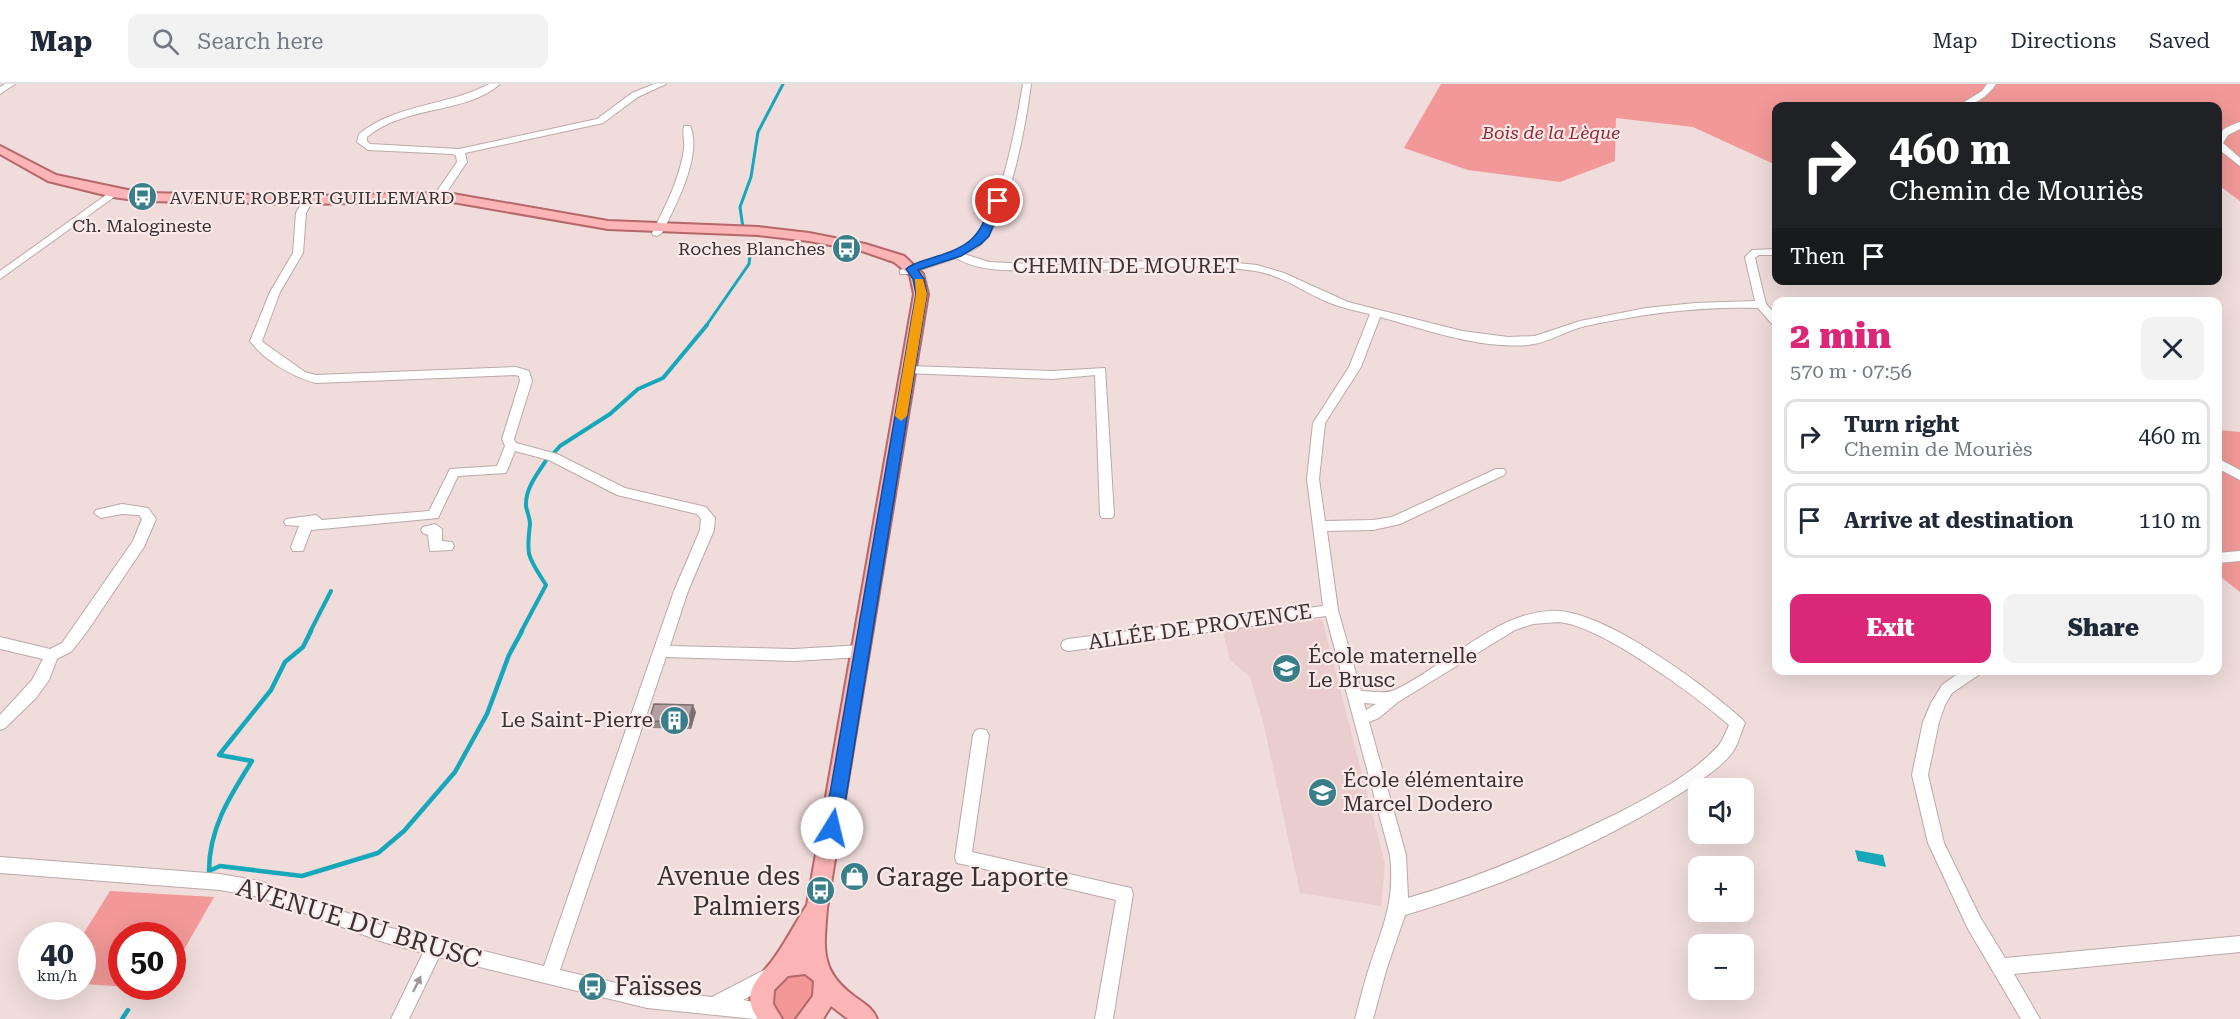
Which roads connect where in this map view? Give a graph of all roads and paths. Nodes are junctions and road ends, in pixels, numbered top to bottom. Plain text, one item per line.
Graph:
1 (11, 84) edge
2 (496, 84) edge
3 (662, 84) edge
4 (1028, 84) edge
5 (1992, 84) edge
6 (0, 91) edge
7 (1969, 102) edge
8 (2240, 125) edge
9 (687, 128) dead end
10 (2222, 137) edge
11 (2222, 147) edge
12 (0, 149) edge
13 (458, 153) junction
14 (0, 156) edge
15 (2240, 163) edge
16 (110, 195) junction
17 (437, 198) junction
18 (306, 202) junction
19 (658, 231) junction
20 (1772, 252) edge
21 (957, 254) junction
22 (908, 270) junction
23 (0, 276) edge
24 (1761, 304) junction
25 (1376, 312) junction
26 (1772, 317) edge
27 (909, 370) junction
28 (511, 446) junction
29 (2222, 465) edge
30 (1500, 471) dead end
31 (2240, 476) edge
32 (101, 513) dead end
33 (433, 515) junction
34 (1107, 515) dead end
35 (370, 520) junction
36 (291, 522) dead end
37 (1319, 526) junction
38 (447, 546) dead end
39 (298, 547) dead end
40 (2240, 556) edge
41 (2222, 558) edge
42 (1331, 610) junction
43 (0, 643) edge
44 (1068, 645) dead end
45 (660, 651) junction
46 (862, 651) junction
47 (51, 656) junction
48 (1968, 675) edge
49 (1354, 697) junction
50 (1393, 698) junction
51 (1359, 717) junction
52 (0, 724) edge
53 (981, 735) dead end
54 (0, 865) edge
55 (817, 908) junction
56 (1400, 908) junction
57 (2240, 944) edge
58 (434, 949) junction
59 (2000, 967) junction
60 (817, 968) junction
61 (774, 972) junction
62 (549, 976) junction
63 (826, 989) junction
64 (715, 1005) junction
65 (767, 1015) edge
66 (399, 1019) edge
67 (810, 1019) edge
68 (866, 1019) edge
69 (1104, 1019) edge
70 (1364, 1019) edge
71 (2031, 1019) edge

1 - 6 street
2 - 13 street
3 - 13 street
4 - 21 street
5 - 7 street
8 - 10 street
9 - 19 street
11 - 15 street
12 - 16 main road, AVENUE ROBERT GUILLEMARD
13 - 17 street
14 - 16 main road, AVENUE ROBERT GUILLEMARD
16 - 18 main road, AVENUE ROBERT GUILLEMARD
16 - 23 street
17 - 18 main road, AVENUE ROBERT GUILLEMARD
17 - 19 main road, AVENUE ROBERT GUILLEMARD
18 - 28 street
19 - 22 main road, AVENUE ROBERT GUILLEMARD
20 - 24 street
21 - 22 street
21 - 25 street, CHEMIN DE MOURET
22 - 27 main road
24 - 25 street, CHEMIN DE MOURET
24 - 26 street
25 - 37 street
27 - 34 street
27 - 46 main road
28 - 33 street
28 - 45 street
29 - 31 street
30 - 37 street
32 - 47 street
33 - 35 street
33 - 38 street
35 - 36 street
35 - 39 street
37 - 42 street
40 - 41 street
42 - 44 street, ALLÉE DE PROVENCE
42 - 49 street
43 - 47 street
45 - 46 street
45 - 62 street
46 - 55 main road
47 - 52 street
48 - 59 street
49 - 50 street
49 - 51 street
50 - 51 street
50 - 56 street
51 - 56 street
53 - 69 street
54 - 58 street, AVENUE DU BRUSC
55 - 60 main road
55 - 61 main road
56 - 70 street
57 - 59 street
58 - 62 street, AVENUE DU BRUSC
66 -> 58 street
59 - 71 street
60 - 61 main road
60 - 63 main road
61 - 64 street, AVENUE DU BRUSC
61 - 65 main road
62 - 64 street, AVENUE DU BRUSC
63 - 67 main road
63 - 68 main road
64 - 65 street, AVENUE DU BRUSC

